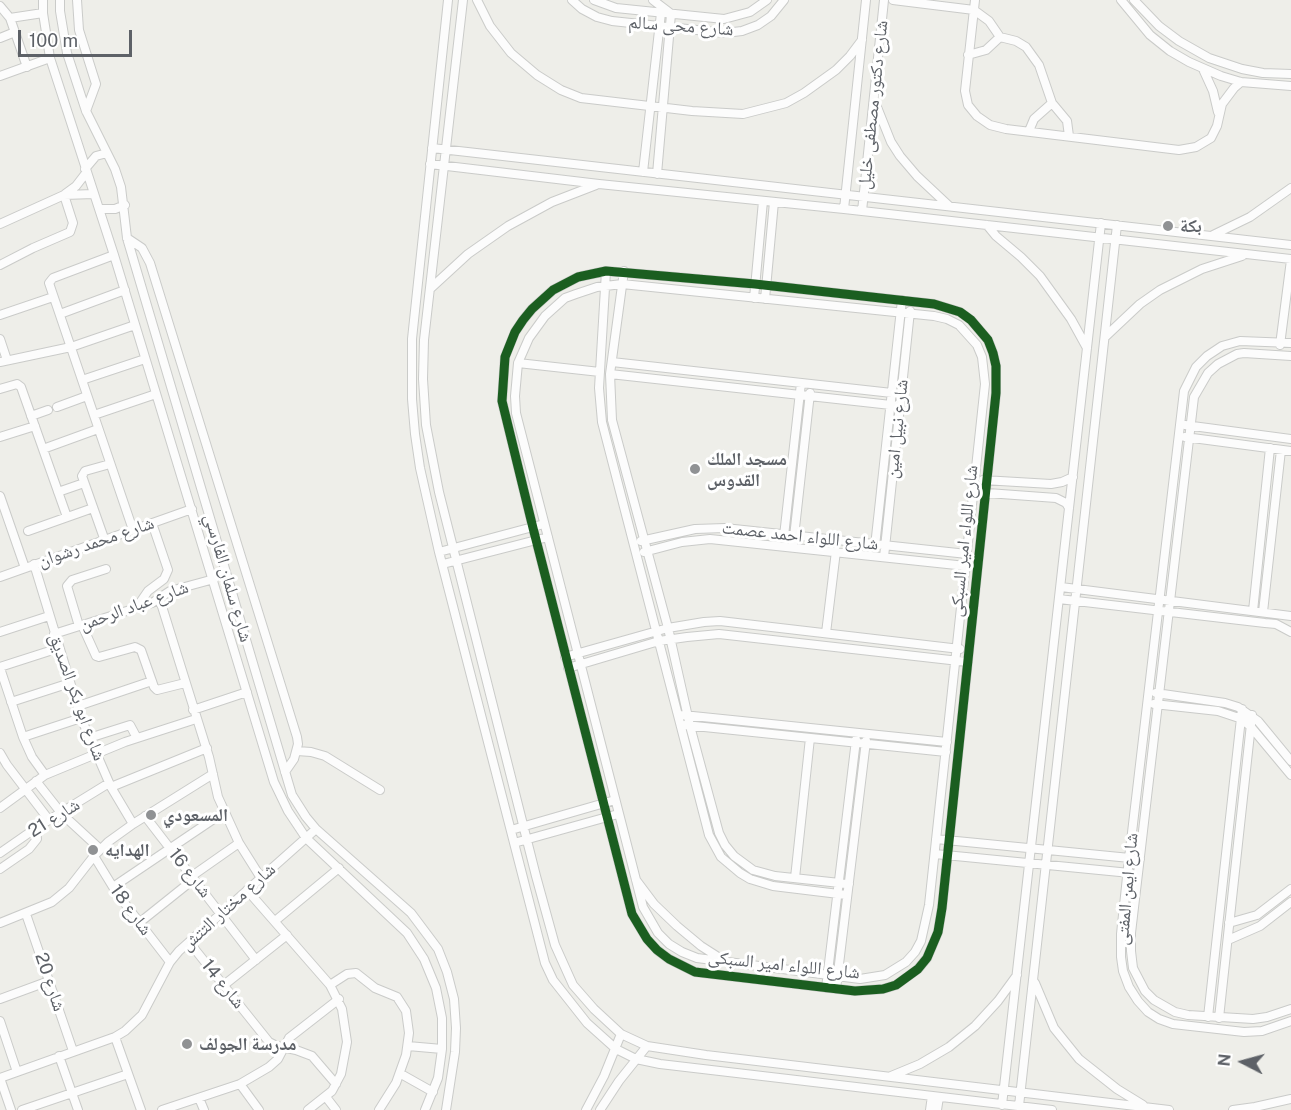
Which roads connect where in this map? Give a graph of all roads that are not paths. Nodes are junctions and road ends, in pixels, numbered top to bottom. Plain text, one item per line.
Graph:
1 (43, 0) edge
2 (60, 0) edge
3 (77, 0) edge
4 (448, 0) edge
5 (464, 0) edge
6 (477, 0) edge
7 (572, 0) edge
8 (594, 0) edge
9 (653, 0) edge
10 (766, 0) edge
11 (784, 0) edge
12 (866, 0) edge
13 (884, 0) edge
14 (893, 0) edge
15 (975, 0) edge
16 (1121, 0) edge
17 (1134, 0) edge
18 (0, 6) edge
19 (974, 10) junction
20 (43, 13) junction
21 (661, 13) junction
22 (671, 14) junction
23 (10, 18) junction
24 (659, 26) junction
25 (670, 27) junction
26 (15, 32) junction
27 (1000, 37) junction
28 (0, 38) edge
29 (862, 40) junction
30 (968, 55) junction
31 (50, 58) junction
32 (27, 67) junction
33 (1203, 69) junction
34 (1291, 74) edge
35 (0, 76) edge
36 (1241, 81) junction
37 (1291, 86) edge
38 (874, 98) junction
39 (1052, 103) junction
40 (650, 107) junction
41 (663, 108) junction
42 (86, 111) junction
43 (1219, 114) junction
44 (1029, 132) junction
45 (1069, 136) junction
46 (432, 148) junction
47 (446, 150) junction
48 (107, 153) junction
49 (430, 164) junction
50 (444, 165) junction
51 (86, 171) junction
52 (643, 172) junction
53 (657, 174) junction
54 (599, 184) junction
55 (1291, 188) edge
56 (94, 194) junction
57 (846, 194) junction
58 (64, 195) junction
59 (864, 196) junction
60 (763, 201) junction
61 (774, 202) junction
62 (124, 205) junction
63 (949, 207) junction
64 (844, 209) junction
65 (100, 210) junction
66 (862, 211) junction
67 (1101, 223) junction
68 (0, 224) edge
69 (987, 225) junction
70 (1117, 225) junction
71 (1212, 236) junction
72 (127, 238) junction
73 (1100, 238) junction
74 (1115, 240) junction
75 (1291, 245) edge
76 (1247, 254) junction
77 (114, 255) junction
78 (1291, 260) edge
79 (0, 266) edge
80 (606, 271) junction
81 (624, 271) junction
82 (622, 284) junction
83 (755, 284) junction
84 (766, 285) junction
85 (606, 286) junction
86 (431, 288) junction
87 (124, 290) junction
88 (53, 297) junction
89 (754, 298) junction
90 (765, 299) junction
91 (902, 300) junction
92 (911, 301) junction
93 (900, 312) junction
94 (910, 313) junction
95 (60, 314) junction
96 (0, 315) edge
97 (135, 325) junction
98 (1106, 336) junction
99 (0, 339) edge
100 (1291, 340) edge
101 (1280, 342) junction
102 (71, 346) junction
103 (1088, 348) junction
104 (1279, 354) junction
105 (1290, 356) edge
106 (145, 358) junction
107 (3, 361) edge
108 (612, 362) junction
109 (518, 363) junction
110 (600, 372) junction
111 (610, 374) junction
112 (82, 380) junction
113 (801, 383) junction
114 (811, 384) junction
115 (0, 388) edge
116 (892, 393) junction
117 (156, 394) junction
118 (901, 394) junction
119 (800, 395) junction
120 (87, 396) junction
121 (810, 396) junction
122 (890, 405) junction
123 (900, 406) junction
124 (57, 407) dead end
125 (48, 410) dead end
126 (94, 415) junction
127 (31, 416) junction
128 (1179, 425) junction
129 (35, 426) junction
130 (1190, 426) junction
131 (98, 429) junction
132 (1178, 436) junction
133 (0, 437) edge
134 (1188, 437) junction
135 (1291, 439) edge
136 (1270, 448) junction
137 (43, 449) junction
138 (1281, 450) junction
139 (1291, 451) edge
140 (110, 464) junction
141 (1073, 477) junction
142 (975, 479) junction
143 (986, 480) junction
144 (84, 483) junction
145 (58, 492) junction
146 (974, 492) junction
147 (985, 493) junction
148 (0, 496) edge
149 (93, 508) junction
150 (192, 508) junction
151 (1069, 508) junction
152 (67, 517) junction
153 (152, 523) junction
154 (544, 524) junction
155 (532, 528) junction
156 (133, 530) junction
157 (28, 531) dead end
158 (784, 534) junction
159 (794, 535) junction
160 (548, 537) junction
161 (536, 540) junction
162 (644, 540) junction
163 (105, 541) junction
164 (634, 542) junction
165 (876, 544) junction
166 (783, 545) junction
167 (885, 545) junction
168 (793, 546) junction
169 (453, 549) junction
170 (647, 551) junction
171 (836, 551) junction
172 (439, 552) junction
173 (637, 554) junction
174 (967, 554) junction
175 (874, 556) junction
176 (884, 557) junction
177 (456, 561) junction
178 (34, 564) junction
179 (442, 564) junction
180 (966, 566) junction
181 (25, 567) junction
182 (106, 569) dead end
183 (0, 577) edge
184 (214, 579) junction
185 (1061, 587) junction
186 (1077, 589) junction
187 (1059, 599) junction
188 (160, 600) junction
189 (1159, 600) junction
190 (1076, 601) junction
191 (1170, 601) junction
192 (137, 607) junction
193 (1253, 610) junction
194 (1158, 611) junction
195 (1263, 612) junction
196 (1168, 613) junction
197 (49, 616) junction
198 (1291, 616) edge
199 (81, 625) junction
200 (668, 628) junction
201 (1288, 630) edge
202 (657, 631) junction
203 (0, 632) edge
204 (826, 633) junction
205 (54, 634) junction
206 (670, 639) junction
207 (659, 641) junction
208 (59, 648) junction
209 (957, 649) junction
210 (969, 650) junction
211 (577, 653) junction
212 (565, 657) junction
213 (956, 661) junction
214 (968, 662) junction
215 (580, 665) junction
216 (568, 668) junction
217 (1, 671) edge
218 (152, 681) junction
219 (70, 683) junction
220 (185, 683) junction
221 (247, 692) junction
222 (1148, 692) junction
223 (1159, 693) junction
224 (11, 702) junction
225 (1147, 704) junction
226 (1158, 704) junction
227 (78, 706) junction
228 (1242, 709) junction
229 (193, 710) junction
230 (678, 715) junction
231 (687, 716) junction
232 (1252, 716) junction
233 (81, 718) junction
234 (196, 719) junction
235 (1242, 719) junction
236 (681, 725) junction
237 (690, 726) junction
238 (1251, 727) junction
239 (856, 733) junction
240 (867, 734) junction
241 (23, 737) junction
242 (89, 738) junction
243 (137, 738) junction
244 (810, 738) junction
245 (947, 742) junction
246 (855, 743) junction
247 (866, 744) junction
248 (207, 748) junction
249 (297, 752) junction
250 (946, 752) junction
251 (96, 754) junction
252 (1, 759) edge
253 (1291, 761) edge
254 (1236, 764) junction
255 (1247, 764) junction
256 (285, 772) junction
257 (213, 774) junction
258 (1291, 775) edge
259 (45, 776) junction
260 (36, 781) junction
261 (110, 785) junction
262 (25, 789) junction
263 (380, 790) dead end
264 (615, 800) junction
265 (603, 803) junction
266 (0, 808) edge
267 (224, 812) junction
268 (62, 814) junction
269 (618, 814) junction
270 (146, 816) junction
271 (606, 817) junction
272 (49, 820) junction
273 (133, 824) junction
274 (523, 827) junction
275 (36, 828) junction
276 (316, 830) junction
277 (511, 830) junction
278 (306, 838) junction
279 (936, 839) junction
280 (526, 840) junction
281 (949, 840) junction
282 (238, 843) junction
283 (514, 843) junction
284 (170, 848) junction
285 (100, 849) junction
286 (1032, 849) junction
287 (1048, 851) junction
288 (0, 853) edge
289 (935, 854) junction
290 (947, 855) junction
291 (94, 856) junction
292 (1129, 858) junction
293 (1140, 859) junction
294 (1030, 863) junction
295 (1047, 865) junction
296 (339, 868) junction
297 (0, 869) edge
298 (1127, 873) junction
299 (1138, 874) junction
300 (193, 878) junction
301 (261, 878) junction
302 (795, 878) junction
303 (635, 879) junction
304 (838, 882) junction
305 (849, 884) junction
306 (113, 887) junction
307 (1291, 889) edge
308 (247, 890) junction
309 (837, 894) junction
310 (848, 895) junction
311 (1291, 902) edge
312 (929, 905) junction
313 (942, 908) junction
314 (220, 913) junction
315 (26, 914) junction
316 (275, 921) junction
317 (0, 923) edge
318 (139, 923) junction
319 (1229, 923) junction
320 (287, 935) junction
321 (1228, 940) junction
322 (189, 942) junction
323 (256, 960) junction
324 (170, 962) junction
325 (728, 963) junction
326 (1018, 974) junction
327 (828, 975) junction
328 (838, 976) junction
329 (49, 981) junction
330 (1034, 981) junction
331 (224, 985) junction
332 (330, 985) junction
333 (826, 988) junction
334 (836, 989) junction
335 (0, 999) edge
336 (339, 999) junction
337 (1291, 1009) edge
338 (1208, 1017) junction
339 (1219, 1018) junction
340 (0, 1021) edge
341 (1291, 1021) edge
342 (621, 1034) junction
343 (115, 1037) junction
344 (408, 1046) junction
345 (647, 1046) junction
346 (284, 1048) junction
347 (615, 1048) junction
348 (442, 1049) junction
349 (73, 1051) junction
350 (59, 1056) junction
351 (636, 1059) junction
352 (17, 1072) junction
353 (128, 1074) junction
354 (401, 1074) junction
355 (889, 1077) junction
356 (0, 1078) edge
357 (240, 1084) junction
358 (336, 1084) junction
359 (1005, 1091) junction
360 (433, 1092) junction
361 (72, 1093) junction
362 (1022, 1093) junction
363 (326, 1097) junction
364 (935, 1097) junction
365 (199, 1098) junction
366 (1291, 1099) edge
367 (1002, 1105) junction
368 (1019, 1106) junction
369 (1147, 1107) junction
370 (11, 1110) edge
371 (22, 1110) edge
372 (78, 1110) edge
373 (141, 1110) edge
374 (162, 1110) edge
375 (204, 1110) edge
376 (259, 1110) edge
377 (308, 1110) edge
378 (336, 1110) edge
379 (380, 1110) edge
380 (425, 1110) edge
381 (446, 1110) edge
382 (586, 1110) edge
383 (600, 1110) edge
384 (930, 1110) edge
385 (937, 1110) edge
386 (1052, 1110) edge
387 (1169, 1110) edge
388 (1233, 1110) edge

1 - 20 street, شارع سلمان الفارسي
2 - 42 street, شارع سلمان الفارسي
3 - 42 street
4 - 46 street
5 - 47 street
6 - 40 street
7 - 24 street, شارع محى سالم
8 - 21 street, شارع محى سالم
9 - 22 street
10 - 22 street, شارع محى سالم
11 - 25 street, شارع محى سالم
12 - 29 street, شارع دكتور مصطفى خليل
13 - 38 street, شارع دكتور مصطفى خليل
14 - 19 street
15 - 19 street
16 - 33 street
17 - 34 street
18 - 23 street
19 - 27 street
19 - 30 street
20 - 23 street
20 - 31 street, شارع سلمان الفارسي
21 - 22 street, شارع محى سالم
21 - 24 street
22 - 25 street
23 - 26 street
24 - 25 street, شارع محى سالم
24 - 40 street
25 - 41 street
26 - 28 street
26 - 32 street
27 - 30 street
27 - 39 street
29 - 41 street
29 - 57 street, شارع دكتور مصطفى خليل
30 - 44 street
31 - 32 street
31 - 51 street, شارع سلمان الفارسي
32 - 35 street
33 - 36 street
33 - 43 street
36 - 37 street
36 - 43 street
38 - 59 street, شارع دكتور مصطفى خليل
38 - 63 street
39 - 44 street
39 - 45 street
40 - 41 street
40 - 52 street
41 - 53 street
42 - 48 street, شارع سلمان الفارسي
43 - 45 street
44 - 45 street
46 - 47 street
46 - 49 street
47 - 50 street
47 - 52 street
48 - 51 street
48 - 62 street, شارع سلمان الفارسي
49 - 50 street
49 - 172 street
50 - 54 street
50 - 86 street
51 - 56 street, شارع سلمان الفارسي
51 - 58 street
52 - 53 street
53 - 57 street
54 - 60 street
54 - 86 street
55 - 71 street
56 - 58 street
56 - 65 street, شارع سلمان الفارسي
57 - 59 street
57 - 64 street, شارع دكتور مصطفى خليل
58 - 68 street
58 - 79 street
59 - 63 street
59 - 66 street, شارع دكتور مصطفى خليل
60 - 61 street
60 - 83 street
61 - 64 street
61 - 84 street
62 - 65 street
62 - 72 street, شارع سلمان الفارسي
63 - 67 street
64 - 66 street
65 - 77 street, شارع سلمان الفارسي
66 - 69 street
67 - 70 street
67 - 73 street
69 - 73 street
69 - 103 street
70 - 71 street
70 - 74 street
71 - 75 street
72 - 249 street
72 - 256 street, شارع سلمان الفارسي
73 - 74 street
73 - 103 street
74 - 76 street
74 - 98 street
76 - 78 street
76 - 98 street
77 - 87 street, شارع سلمان الفارسي
77 - 88 street
78 - 101 street
80 - 81 street, شارع اللواء امير السبكى
80 - 85 street
80 - 155 street, شارع اللواء امير السبكى
81 - 82 street
81 - 83 street, شارع اللواء امير السبكى
82 - 85 street, شارع اللواء امير السبكى
82 - 89 street, شارع اللواء امير السبكى
82 - 108 street
83 - 84 street, شارع اللواء امير السبكى
83 - 89 street
84 - 90 street
84 - 91 street, شارع اللواء امير السبكى
85 - 109 street, شارع اللواء امير السبكى
85 - 110 street
86 - 169 street
87 - 95 street
87 - 97 street, شارع سلمان الفارسي
88 - 95 street
88 - 96 street
89 - 90 street, شارع اللواء امير السبكى
90 - 93 street, شارع اللواء امير السبكى
91 - 92 street, شارع اللواء امير السبكى
91 - 93 street, شارع نبيل امين
92 - 94 street, شارع نبيل امين
92 - 143 street, شارع اللواء امير السبكى
93 - 94 street, شارع اللواء امير السبكى
93 - 116 street, شارع نبيل امين
94 - 118 street, شارع نبيل امين
94 - 142 street, شارع اللواء امير السبكى
95 - 102 street
97 - 102 street
97 - 106 street, شارع سلمان الفارسي
98 - 186 street
99 - 107 street
100 - 101 street, شارع ايمن المفتى
100 - 105 street
101 - 104 street
101 - 128 street, شارع ايمن المفتى
102 - 107 street
102 - 112 street
103 - 141 street
104 - 105 street, شارع ايمن المفتى
104 - 130 street, شارع ايمن المفتى
106 - 112 street
106 - 117 street, شارع سلمان الفارسي
108 - 111 street
108 - 113 street
109 - 110 street
109 - 154 street, شارع اللواء امير السبكى
110 - 164 street
111 - 119 street
111 - 162 street
112 - 120 street
113 - 114 street
113 - 119 street
114 - 116 street
114 - 121 street
115 - 127 street
116 - 118 street
116 - 122 street, شارع نبيل امين
117 - 126 street
117 - 150 street, شارع سلمان الفارسي
118 - 123 street, شارع نبيل امين
119 - 121 street
119 - 158 street
120 - 124 street
120 - 126 street
121 - 122 street
121 - 159 street
122 - 123 street
122 - 165 street, شارع نبيل امين
123 - 167 street, شارع نبيل امين
125 - 127 street
126 - 131 street
127 - 129 street
128 - 130 street
128 - 132 street, شارع ايمن المفتى
129 - 133 street
129 - 137 street
130 - 134 street, شارع ايمن المفتى
130 - 135 street
131 - 137 street
131 - 140 street
132 - 134 street
132 - 189 street, شارع ايمن المفتى
134 - 136 street
134 - 191 street, شارع ايمن المفتى
136 - 138 street
136 - 193 street
137 - 145 street
138 - 139 street
138 - 195 street
140 - 144 street
140 - 156 street
141 - 143 street
141 - 151 street
142 - 143 street
142 - 146 street, شارع اللواء امير السبكى
143 - 147 street, شارع اللواء امير السبكى
144 - 145 street
144 - 149 street
145 - 152 street
146 - 147 street
146 - 174 street, شارع اللواء امير السبكى
147 - 151 street
147 - 210 street, شارع اللواء امير السبكى
148 - 181 street
149 - 152 street
149 - 163 street
150 - 153 street, شارع محمد رشوان
150 - 184 street, شارع سلمان الفارسي
151 - 185 street
152 - 157 street
153 - 156 street, شارع محمد رشوان
153 - 192 street
154 - 155 street
154 - 160 street, شارع اللواء امير السبكى
155 - 161 street, شارع اللواء امير السبكى
155 - 169 street
156 - 163 street, شارع محمد رشوان
158 - 159 street, شارع اللواء احمد عصمت
158 - 162 street, شارع اللواء احمد عصمت
158 - 166 street
159 - 165 street, شارع اللواء احمد عصمت
159 - 168 street
160 - 161 street
160 - 211 street, شارع اللواء امير السبكى
161 - 177 street
161 - 212 street, شارع اللواء امير السبكى
162 - 164 street, شارع اللواء احمد عصمت
162 - 170 street
163 - 178 street, شارع محمد رشوان
164 - 173 street
165 - 167 street, شارع اللواء احمد عصمت
165 - 175 street, شارع نبيل امين
166 - 168 street, شارع اللواء احمد عصمت
166 - 170 street, شارع اللواء احمد عصمت
167 - 174 street, شارع اللواء احمد عصمت
167 - 176 street, شارع نبيل امين
168 - 171 street, شارع اللواء احمد عصمت
169 - 172 street
169 - 177 street
170 - 173 street, شارع اللواء احمد عصمت
170 - 200 street
171 - 175 street, شارع اللواء احمد عصمت
171 - 204 street
172 - 179 street
173 - 202 street
174 - 180 street, شارع اللواء امير السبكى
175 - 176 street, شارع اللواء احمد عصمت
176 - 180 street, شارع اللواء احمد عصمت
177 - 179 street
177 - 274 street
178 - 181 street, شارع محمد رشوان
178 - 197 street, شارع ابو بكر الصديق
179 - 277 street
180 - 209 street, شارع اللواء امير السبكى
181 - 183 street, شارع محمد رشوان
182 - 199 street
184 - 188 street, شارع عباد الرحمن
184 - 221 street, شارع سلمان الفارسي
185 - 186 street
185 - 187 street
186 - 189 street
186 - 190 street
187 - 190 street
187 - 286 street
188 - 192 street, شارع عباد الرحمن
188 - 220 street
189 - 191 street
189 - 194 street, شارع ايمن المفتى
190 - 194 street
190 - 287 street
191 - 193 street
191 - 196 street, شارع ايمن المفتى
192 - 199 street, شارع عباد الرحمن
193 - 195 street
194 - 196 street
194 - 222 street, شارع ايمن المفتى
195 - 198 street
196 - 201 street
196 - 223 street, شارع ايمن المفتى
197 - 203 street
197 - 205 street, شارع ابو بكر الصديق
198 - 201 street
199 - 205 street, شارع عباد الرحمن
199 - 218 street
200 - 202 street
200 - 204 street
200 - 206 street
202 - 207 street
202 - 211 street
204 - 209 street
205 - 208 street, شارع ابو بكر الصديق
206 - 207 street
206 - 213 street
206 - 231 street
207 - 215 street
207 - 230 street
208 - 217 street
208 - 219 street, شارع ابو بكر الصديق
209 - 210 street
209 - 213 street, شارع اللواء امير السبكى
210 - 214 street, شارع اللواء امير السبكى
211 - 212 street
211 - 215 street, شارع اللواء امير السبكى
212 - 216 street, شارع اللواء امير السبكى
213 - 214 street
213 - 245 street, شارع اللواء امير السبكى
214 - 281 street, شارع اللواء امير السبكى
215 - 216 street
215 - 264 street, شارع اللواء امير السبكى
216 - 265 street, شارع اللواء امير السبكى
217 - 224 street
218 - 220 street
218 - 227 street
219 - 224 street
219 - 227 street, شارع ابو بكر الصديق
220 - 229 street
221 - 229 street
221 - 278 street, شارع سلمان الفارسي
222 - 223 street
222 - 225 street, شارع ايمن المفتى
223 - 226 street, شارع ايمن المفتى
223 - 228 street
224 - 241 street
225 - 226 street
225 - 292 street, شارع ايمن المفتى
226 - 235 street
226 - 293 street, شارع ايمن المفتى
227 - 233 street, شارع ابو بكر الصديق
228 - 232 street
228 - 235 street
229 - 234 street
230 - 231 street
230 - 236 street
231 - 237 street
231 - 239 street
232 - 238 street
232 - 253 street
233 - 241 street
233 - 242 street, شارع ابو بكر الصديق
234 - 243 street
234 - 248 street
235 - 238 street
235 - 254 street
236 - 237 street
236 - 309 street
237 - 244 street
237 - 302 street
238 - 255 street
238 - 258 street
239 - 240 street
239 - 246 street
240 - 245 street
240 - 247 street
241 - 259 street
242 - 243 street
242 - 251 street, شارع ابو بكر الصديق
243 - 251 street
244 - 246 street
244 - 302 street
245 - 250 street, شارع اللواء امير السبكى
246 - 247 street
246 - 304 street
247 - 250 street
247 - 305 street
248 - 257 street
248 - 261 street, شارع 21
249 - 256 street
249 - 263 street
250 - 279 street, شارع اللواء امير السبكى
251 - 259 street
251 - 261 street, شارع ابو بكر الصديق
252 - 262 street
254 - 255 street
254 - 338 street
255 - 319 street
256 - 276 street, شارع سلمان الفارسي
257 - 267 street
257 - 270 street
259 - 260 street
260 - 262 street
260 - 268 street
261 - 268 street, شارع 21
261 - 273 street, شارع ابو بكر الصديق
262 - 266 street
262 - 272 street
264 - 265 street
264 - 269 street, شارع اللواء امير السبكى
265 - 271 street, شارع اللواء امير السبكى
265 - 274 street
267 - 282 street
267 - 284 street
268 - 272 street, شارع 21
268 - 285 street
269 - 271 street
269 - 303 street, شارع اللواء امير السبكى
270 - 273 street
270 - 284 street, شارع 16
271 - 280 street
271 - 333 street, شارع اللواء امير السبكى
272 - 275 street, شارع 21
273 - 285 street
274 - 277 street
274 - 280 street
275 - 288 street, شارع 21
275 - 297 street
276 - 278 street, شارع مختار التتش
276 - 381 street, شارع سلمان الفارسي
277 - 283 street
278 - 296 street, شارع سلمان الفارسي
278 - 301 street, شارع مختار التتش
279 - 281 street
279 - 289 street, شارع اللواء امير السبكى
280 - 283 street
280 - 342 street
281 - 286 street
281 - 290 street, شارع اللواء امير السبكى
282 - 300 street
282 - 301 street
283 - 347 street
284 - 300 street, شارع 16
284 - 306 street
285 - 291 street
286 - 287 street
286 - 294 street
287 - 292 street
287 - 295 street
289 - 290 street
289 - 312 street, شارع اللواء امير السبكى
290 - 294 street
290 - 313 street, شارع اللواء امير السبكى
291 - 306 street, شارع 18
291 - 315 street
292 - 293 street
292 - 298 street, شارع ايمن المفتى
293 - 299 street, شارع ايمن المفتى
294 - 295 street
294 - 326 street
295 - 298 street
295 - 330 street
296 - 316 street
296 - 348 street, شارع سلمان الفارسي
298 - 299 street
298 - 341 street, شارع ايمن المفتى
299 - 338 street, شارع ايمن المفتى
300 - 314 street, شارع 16
300 - 318 street
301 - 308 street, شارع مختار التتش
302 - 304 street
303 - 325 street
303 - 325 street, شارع اللواء امير السبكى
304 - 305 street
304 - 309 street
305 - 310 street
306 - 318 street, شارع 18
307 - 319 street
308 - 314 street, شارع مختار التتش
308 - 316 street
309 - 310 street
309 - 327 street
310 - 328 street
311 - 321 street
312 - 313 street
312 - 328 street, شارع اللواء امير السبكى
313 - 334 street, شارع اللواء امير السبكى
314 - 322 street, شارع مختار التتش
314 - 323 street, شارع 16
315 - 317 street
315 - 329 street, شارع 20
316 - 320 street
318 - 324 street, شارع 18
319 - 321 street
320 - 323 street
320 - 332 street
321 - 339 street
322 - 324 street, شارع مختار التتش
322 - 331 street, شارع 14
323 - 331 street
324 - 343 street, شارع مختار التتش
325 - 327 street, شارع اللواء امير السبكى
326 - 355 street
326 - 359 street
327 - 328 street, شارع اللواء امير السبكى
327 - 333 street
328 - 334 street
329 - 335 street
329 - 349 street, شارع 20
330 - 362 street
330 - 369 street
331 - 346 street, شارع 14
332 - 336 street
332 - 344 street
333 - 334 street, شارع اللواء امير السبكى
336 - 346 street
336 - 358 street
337 - 339 street, شارع ايمن المفتى
338 - 339 street, شارع ايمن المفتى
340 - 352 street
342 - 345 street
342 - 347 street
343 - 349 street, شارع مختار التتش
343 - 353 street
344 - 348 street
344 - 354 street
345 - 351 street
345 - 355 street
346 - 357 street
346 - 358 street, شارع 14
347 - 351 street
347 - 382 street
348 - 360 street, شارع سلمان الفارسي
349 - 350 street, شارع مختار التتش
350 - 352 street, شارع مختار التتش
350 - 361 street
351 - 364 street
351 - 383 street
352 - 356 street, شارع مختار التتش
353 - 361 street
353 - 373 street
354 - 360 street
354 - 379 street
355 - 359 street
356 - 370 street
357 - 365 street
357 - 376 street
358 - 363 street
359 - 362 street
359 - 367 street
360 - 380 street, شارع سلمان الفارسي
361 - 371 street
361 - 372 street
362 - 368 street
362 - 369 street
363 - 377 street
363 - 378 street
364 - 367 street
364 - 384 street
364 - 385 street
365 - 374 street
365 - 375 street
366 - 388 street
367 - 368 street
368 - 386 street
369 - 387 street

